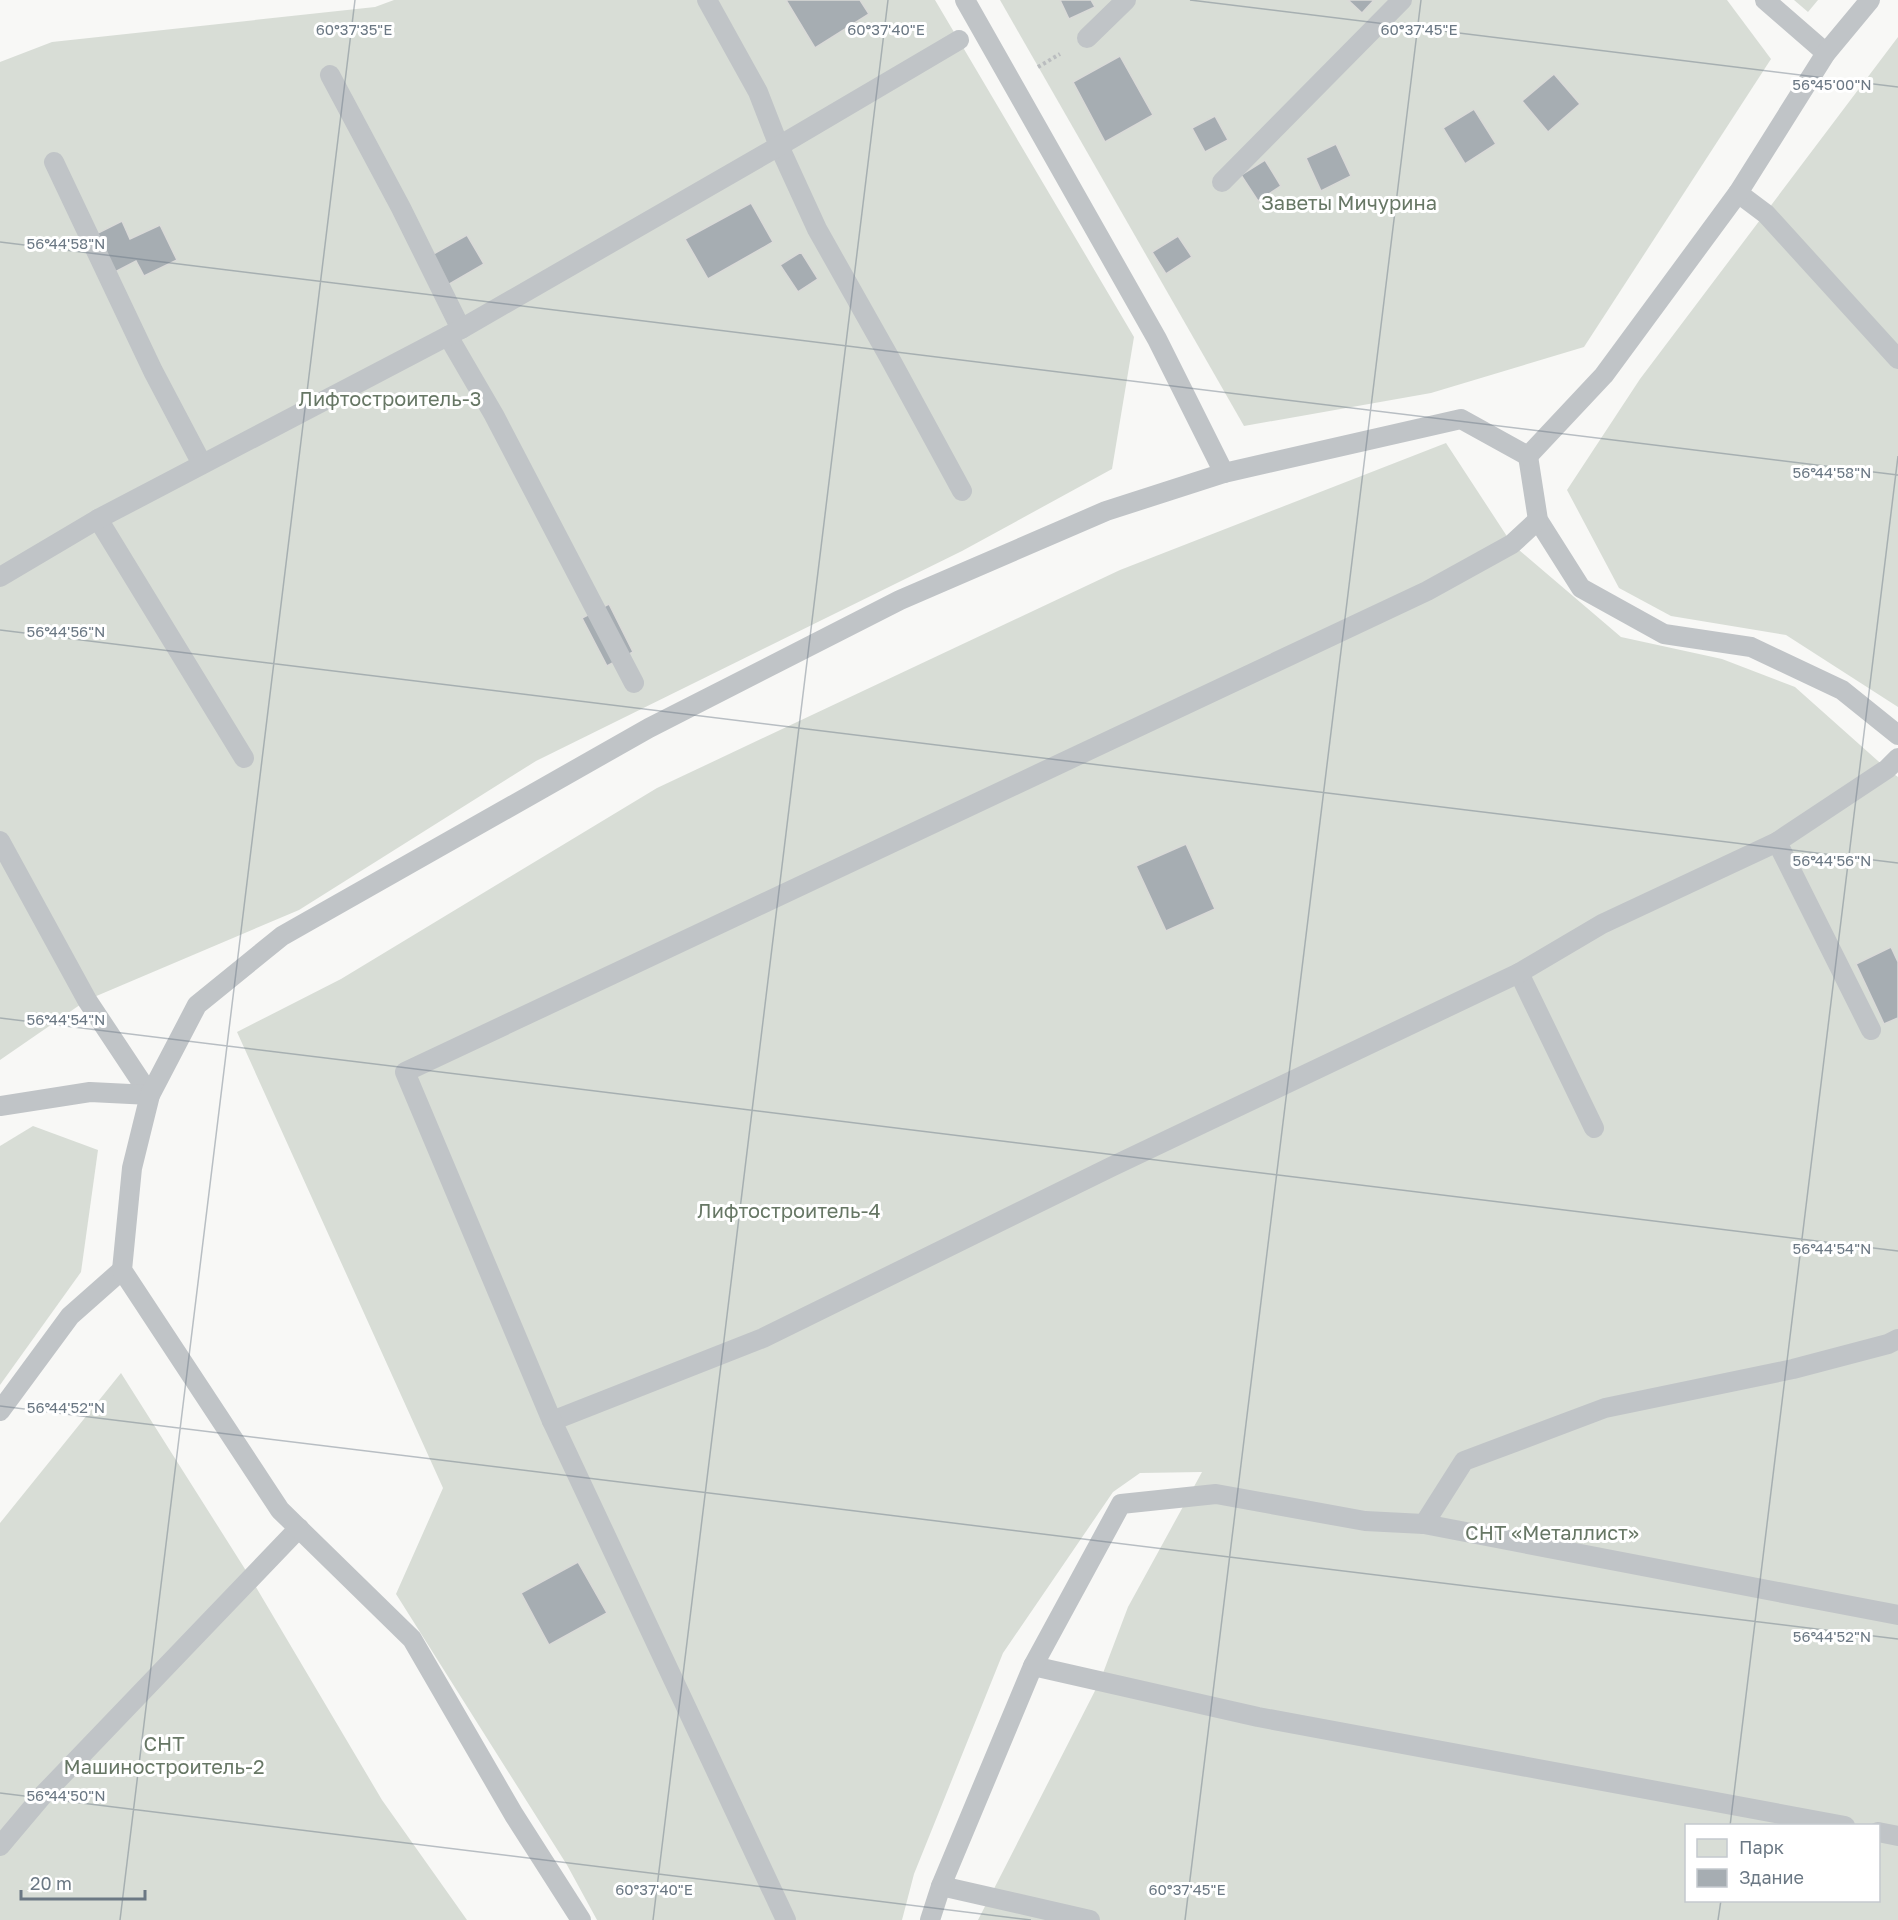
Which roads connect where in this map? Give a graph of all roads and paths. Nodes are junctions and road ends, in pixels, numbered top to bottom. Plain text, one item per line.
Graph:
1 (708, 0) edge
2 (965, 0) edge
3 (1126, 0) edge
4 (1402, 0) edge
5 (1765, 0) edge
6 (1870, 0) edge
7 (1088, 38) joint
8 (959, 40) dead end
9 (1826, 53) junction
10 (330, 75) dead end
11 (1011, 82) junction
12 (779, 146) junction
13 (54, 162) dead end
14 (1222, 182) dead end
15 (1738, 193) junction
16 (455, 332) junction
17 (1898, 358) edge
18 (1527, 456) junction
19 (202, 464) junction
20 (1224, 473) junction
21 (962, 491) dead end
22 (98, 519) junction
23 (1538, 520) junction
24 (0, 577) edge
25 (634, 683) dead end
26 (1898, 735) edge
27 (244, 758) dead end
28 (1898, 758) edge
29 (0, 841) edge
30 (1777, 842) junction
31 (1519, 973) junction
32 (1871, 1030) dead end
33 (150, 1095) junction
34 (0, 1106) edge
35 (1594, 1128) dead end
36 (122, 1270) junction
37 (1898, 1339) edge
38 (0, 1411) edge
39 (552, 1421) junction
40 (1424, 1524) junction
41 (299, 1528) junction
42 (1898, 1615) edge
43 (1033, 1665) junction
44 (1834, 1824) edge
45 (1880, 1832) edge
46 (1898, 1836) edge
47 (0, 1846) edge
48 (941, 1886) junction
49 (581, 1920) edge
50 (786, 1920) edge
51 (930, 1920) edge
52 (1090, 1920) edge

1 - 12 lane
2 - 11 lane
3 - 7 lane
4 - 14 lane
5 - 9 lane
6 - 9 lane
7 - 11 path
8 - 12 lane
9 - 15 lane
10 - 16 lane
11 - 20 lane
12 - 16 lane
12 - 21 lane
13 - 19 lane
15 - 17 lane
15 - 18 lane
16 - 19 lane
16 - 25 lane
18 - 20 lane
18 - 23 lane
19 - 22 lane
20 - 33 lane
22 - 24 lane
22 - 27 lane
23 - 26 lane
23 - 39 lane
28 - 30 lane
29 - 33 lane
30 - 31 lane
30 - 32 lane
31 - 35 lane
31 - 39 lane
33 - 34 lane
33 - 36 lane
36 - 38 lane
36 - 41 lane
37 - 40 lane
39 - 50 lane
40 - 42 lane
40 - 43 lane
41 - 47 lane
41 - 49 lane
43 - 44 lane
43 - 48 lane
45 - 46 lane
48 - 51 lane
48 - 52 lane

